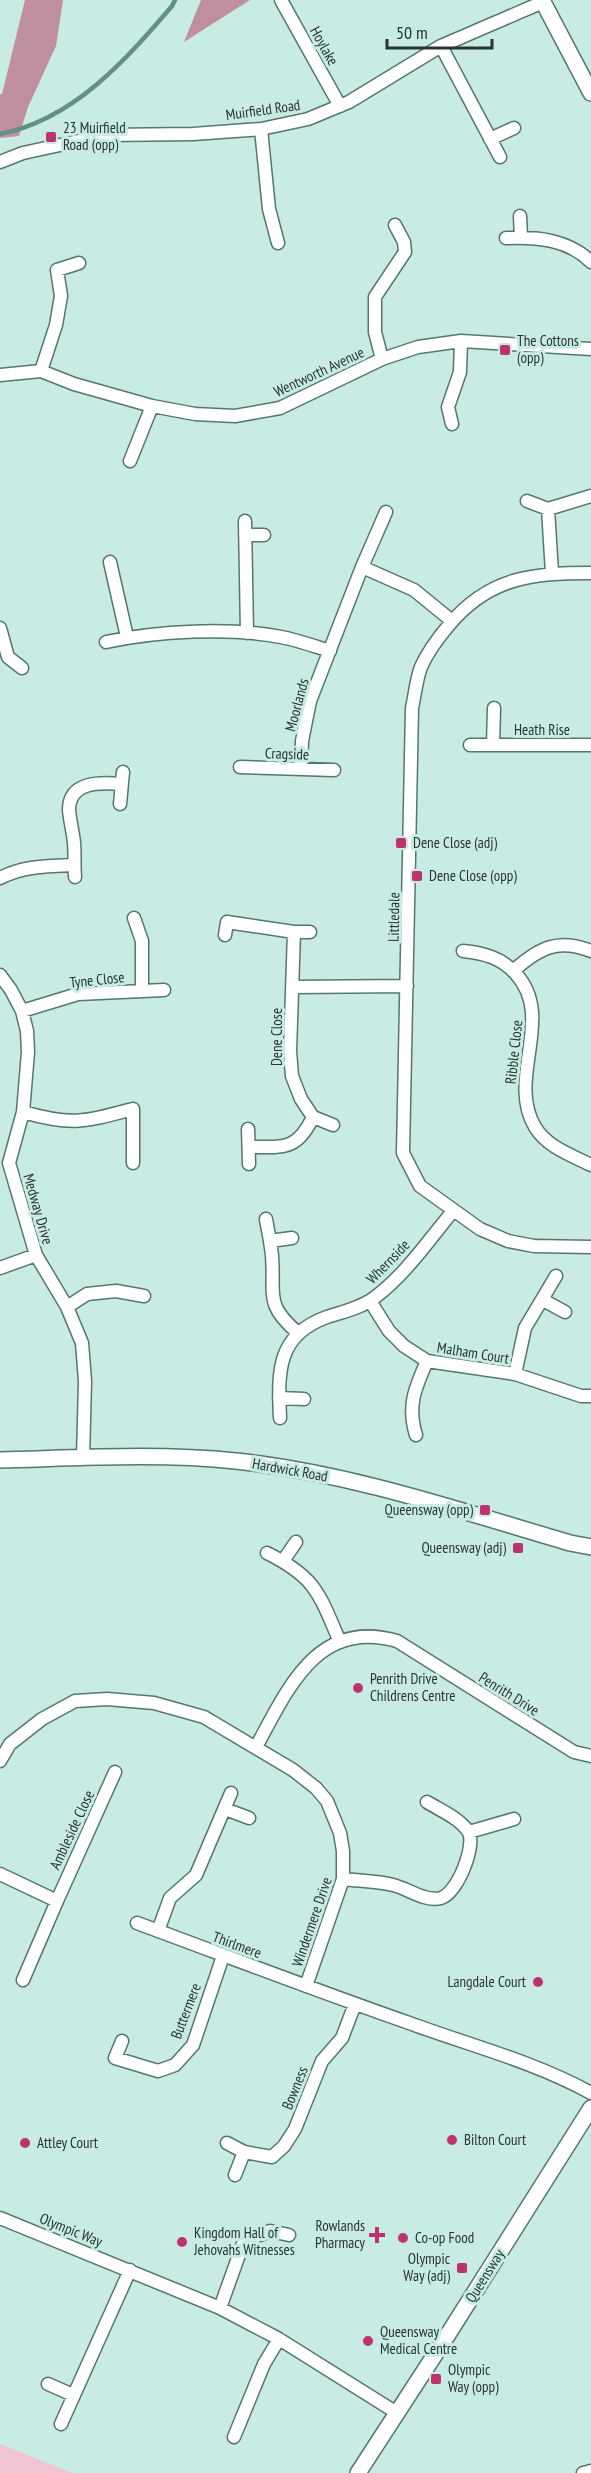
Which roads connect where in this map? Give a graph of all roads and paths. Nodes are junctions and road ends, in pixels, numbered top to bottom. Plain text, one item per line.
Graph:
1 (281, 0) edge
2 (542, 1) edge
3 (441, 46) junction
4 (591, 93) edge
5 (340, 106) junction
6 (514, 128) dead end
7 (261, 129) junction
8 (489, 139) junction
9 (500, 157) dead end
10 (0, 162) edge
11 (520, 216) dead end
12 (395, 225) dead end
13 (506, 238) dead end
14 (521, 238) junction
15 (278, 243) dead end
16 (79, 262) dead end
17 (591, 262) edge
18 (461, 341) junction
19 (591, 349) edge
20 (382, 359) junction
21 (41, 371) junction
22 (0, 375) edge
23 (152, 406) junction
24 (452, 424) dead end
25 (130, 461) dead end
26 (591, 496) edge
27 (527, 501) dead end
28 (548, 509) junction
29 (386, 512) dead end
30 (245, 521) dead end
31 (245, 535) junction
32 (264, 535) dead end
33 (110, 562) dead end
34 (362, 567) junction
35 (552, 573) junction
36 (591, 573) edge
37 (452, 621) junction
38 (0, 628) edge
39 (248, 633) junction
40 (127, 638) junction
41 (106, 642) dead end
42 (330, 651) junction
43 (4, 659) edge
44 (22, 668) dead end
45 (494, 708) dead end
46 (470, 745) dead end
47 (492, 746) junction
48 (591, 746) edge
49 (240, 767) dead end
50 (301, 769) junction
51 (334, 770) dead end
52 (120, 804) dead end
53 (0, 877) edge
54 (134, 918) dead end
55 (294, 932) junction
56 (310, 932) dead end
57 (225, 935) dead end
58 (463, 951) dead end
59 (591, 951) edge
60 (513, 971) junction
61 (0, 975) edge
62 (407, 986) junction
63 (293, 987) junction
64 (142, 990) junction
65 (164, 990) dead end
66 (22, 1011) junction
67 (23, 1112) junction
68 (314, 1117) junction
69 (333, 1125) dead end
70 (248, 1130) dead end
71 (249, 1147) junction
72 (5, 1163) edge
73 (133, 1163) dead end
74 (249, 1164) dead end
75 (591, 1165) edge
76 (453, 1211) junction
77 (266, 1219) dead end
78 (292, 1238) dead end
79 (270, 1241) junction
80 (591, 1247) edge
81 (36, 1255) junction
82 (0, 1268) edge
83 (556, 1276) dead end
84 (144, 1296) dead end
85 (543, 1300) junction
86 (370, 1301) junction
87 (67, 1307) junction
88 (565, 1312) dead end
89 (298, 1332) junction
90 (427, 1361) junction
91 (515, 1374) junction
92 (591, 1396) edge
93 (279, 1398) junction
94 (304, 1399) dead end
95 (280, 1418) dead end
96 (416, 1435) dead end
97 (83, 1458) junction
98 (0, 1460) edge
99 (296, 1542) dead end
100 (570, 1544) junction
101 (591, 1547) edge
102 (267, 1554) dead end
103 (591, 1559) edge
104 (283, 1561) junction
105 (340, 1642) junction
106 (256, 1747) junction
107 (591, 1756) edge
108 (0, 1761) edge
109 (115, 1772) dead end
110 (231, 1793) dead end
111 (427, 1802) dead end
112 (225, 1809) junction
113 (249, 1818) dead end
114 (514, 1819) dead end
115 (469, 1832) junction
116 (0, 1874) edge
117 (343, 1879) junction
118 (57, 1901) junction
119 (137, 1923) dead end
120 (158, 1931) junction
121 (223, 1956) junction
122 (23, 1980) dead end
123 (306, 1986) junction
124 (355, 2004) junction
125 (122, 2041) dead end
126 (591, 2093) edge
127 (591, 2108) edge
128 (227, 2143) dead end
129 (244, 2152) junction
130 (235, 2175) dead end
131 (0, 2218) edge
132 (289, 2235) dead end
133 (130, 2270) junction
134 (220, 2308) junction
135 (279, 2339) junction
136 (48, 2384) dead end
137 (73, 2395) junction
138 (397, 2412) junction
139 (61, 2424) dead end
140 (234, 2437) dead end
141 (591, 2471) edge
142 (358, 2473) edge
143 (583, 2473) edge

1 - 5 street, Hoylake
2 - 3 street, Muirfield Road
2 - 4 street
3 - 5 street, Muirfield Road
3 - 8 street
5 - 7 street, Muirfield Road
6 - 8 street
7 - 10 street, Muirfield Road
7 - 15 street
8 - 9 street
11 - 14 street
12 - 20 street
13 - 14 street
14 - 17 street
16 - 21 street
18 - 19 street, Wentworth Avenue
18 - 20 street, Wentworth Avenue
18 - 24 street
20 - 23 street, Wentworth Avenue
21 - 22 street, Wentworth Avenue
21 - 23 street, Wentworth Avenue
23 - 25 street
26 - 28 street
27 - 28 street
28 - 35 street
29 - 34 street, Moorlands
30 - 31 street
31 - 32 street
31 - 39 street
33 - 40 street
34 - 37 street
34 - 42 street, Moorlands
35 - 36 street, Littledale
35 - 37 street, Littledale
37 - 62 street, Littledale
38 - 43 street
39 - 40 street
39 - 42 street
40 - 41 street
42 - 50 street, Moorlands
43 - 44 street
45 - 47 street, Heath Rise
46 - 47 street, Heath Rise
47 - 48 street, Heath Rise
49 - 50 street, Cragside
50 - 51 street, Cragside
52 - 53 street
54 - 64 street, Tyne Close
55 - 56 street
55 - 57 street
55 - 63 street, Dene Close
58 - 60 street, Ribble Close
59 - 60 street
60 - 75 street, Ribble Close
61 - 66 street, Medway Drive
62 - 63 street, Dene Close
62 - 76 street, Littledale
63 - 68 street, Dene Close
64 - 65 street, Tyne Close
64 - 66 street, Tyne Close
66 - 67 street, Medway Drive
67 - 72 street, Medway Drive
67 - 73 street
68 - 69 street
68 - 71 street
70 - 71 street
71 - 74 street
72 - 81 street, Medway Drive
76 - 80 street, Littledale
76 - 86 street, Whernside
77 - 79 street
78 - 79 street
79 - 89 street
81 - 82 street
81 - 87 street, Medway Drive
83 - 85 street, Malham Court
84 - 87 street
85 - 88 street
85 - 91 street, Malham Court
86 - 89 street, Whernside
86 - 90 street, Malham Court
87 - 97 street, Medway Drive
89 - 93 street
90 - 91 street, Malham Court
90 - 96 street, Malham Court
91 - 92 street, Malham Court
93 - 94 street
93 - 95 street
97 - 98 street, Hardwick Road
97 - 100 street, Hardwick Road
99 - 104 street
100 - 101 street, Hardwick Road
100 - 103 street, Hardwick Road
102 - 104 street
104 - 105 street
105 - 106 street, Penrith Drive
105 - 107 street, Penrith Drive
106 - 108 street, Windermere Drive
106 - 117 street, Windermere Drive
109 - 118 street, Ambleside Close
110 - 112 street
111 - 115 street
112 - 113 street
112 - 120 street
114 - 115 street
115 - 117 street
116 - 118 street
117 - 123 street, Windermere Drive
118 - 122 street, Ambleside Close
119 - 120 street, Thirlmere
120 - 121 street, Thirlmere
121 - 123 street, Thirlmere
121 - 125 street, Buttermere
123 - 124 street, Windermere Drive
124 - 126 street, Windermere Drive
124 - 129 street, Bowness
127 - 138 street, Queensway
128 - 129 street, Bowness
129 - 130 street
131 - 133 street, Olympic Way
132 - 134 street
133 - 134 street, Olympic Way
133 - 137 street
134 - 135 street, Olympic Way
135 - 138 street, Olympic Way
135 - 140 street
136 - 137 street
137 - 139 street
138 - 142 street, Queensway
141 - 143 street

